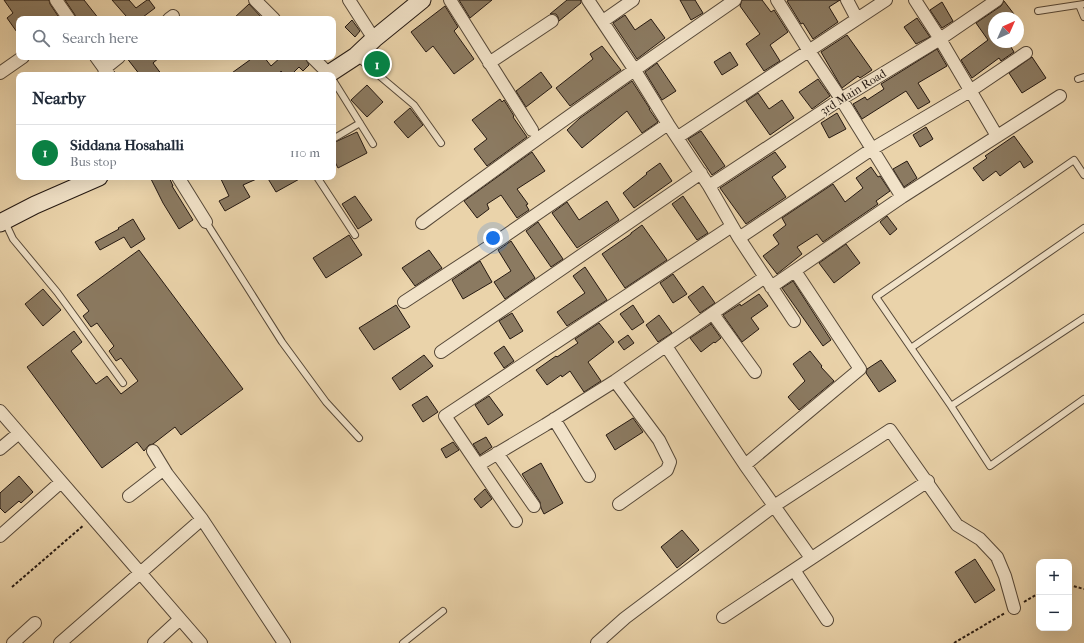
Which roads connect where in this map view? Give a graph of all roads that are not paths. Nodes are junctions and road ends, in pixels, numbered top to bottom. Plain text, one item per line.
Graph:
1 (56, 0) edge
2 (255, 0) edge
3 (349, 0) edge
4 (422, 0) edge
5 (450, 0) edge
6 (588, 0) edge
7 (633, 0) edge
8 (735, 0) edge
9 (777, 0) edge
10 (847, 0) edge
11 (886, 0) edge
12 (915, 0) edge
13 (997, 0) edge
14 (1082, 5) edge
15 (1038, 11) dead end
16 (67, 16) edge
17 (271, 16) edge
18 (1084, 17) edge
19 (857, 19) junction
20 (552, 21) dead end
21 (603, 21) junction
22 (374, 39) junction
23 (940, 39) junction
24 (809, 51) junction
25 (1026, 53) dead end
26 (356, 56) junction
27 (19, 60) edge
28 (98, 60) edge
29 (117, 60) edge
30 (315, 60) edge
31 (489, 64) junction
32 (634, 69) junction
33 (107, 72) edge
34 (326, 72) edge
35 (335, 72) edge
36 (0, 73) edge
37 (336, 85) edge
38 (970, 91) junction
39 (1060, 96) dead end
40 (841, 99) junction
41 (360, 123) junction
42 (668, 124) junction
43 (532, 130) dead end
44 (997, 136) junction
45 (336, 137) edge
46 (678, 137) junction
47 (441, 143) dead end
48 (373, 144) dead end
49 (872, 149) junction
50 (701, 173) junction
51 (1084, 175) edge
52 (92, 180) edge
53 (180, 180) edge
54 (319, 180) edge
55 (710, 186) junction
56 (902, 197) junction
57 (2, 222) edge
58 (206, 222) joint
59 (422, 223) dead end
60 (732, 226) junction
61 (1084, 228) edge
62 (355, 235) dead end
63 (739, 238) junction
64 (795, 272) junction
65 (768, 282) junction
66 (404, 302) dead end
67 (713, 314) junction
68 (1084, 318) edge
69 (794, 321) dead end
70 (666, 346) junction
71 (911, 348) junction
72 (441, 352) dead end
73 (755, 372) dead end
74 (615, 381) junction
75 (123, 383) dead end
76 (1084, 399) edge
77 (951, 406) junction
78 (0, 411) edge
79 (554, 419) junction
80 (18, 433) junction
81 (359, 438) dead end
82 (0, 449) edge
83 (153, 451) dead end
84 (497, 453) junction
85 (478, 465) junction
86 (745, 465) junction
87 (164, 469) junction
88 (589, 476) dead end
89 (61, 482) junction
90 (928, 482) junction
91 (129, 496) dead end
92 (619, 504) dead end
93 (534, 506) dead end
94 (774, 506) junction
95 (202, 519) junction
96 (516, 521) dead end
97 (0, 536) edge
98 (811, 558) junction
99 (794, 570) junction
100 (140, 572) junction
101 (1014, 608) road end
102 (442, 611) dead end
103 (723, 617) dead end
104 (180, 619) junction
105 (827, 620) dead end
106 (35, 623) dead end
107 (13, 643) edge
108 (60, 643) edge
109 (154, 643) edge
110 (201, 643) edge
111 (284, 643) edge
112 (403, 643) edge
113 (597, 643) edge

1 - 16 street
2 - 17 street
3 - 22 street
4 - 22 main road
5 - 31 street
6 - 21 street
7 - 21 street
8 - 32 street
9 - 24 street
10 - 19 street
11 - 19 street
12 - 23 street
13 - 23 street, 3rd Main Road
14 - 15 lane
14 - 18 lane
19 - 24 street
20 - 31 street
21 - 32 street
22 - 26 main road
23 - 38 street
23 - 40 street, 3rd Main Road
24 - 40 street
24 - 46 street
25 - 38 street
26 - 35 main road
26 - 47 lane
27 - 36 street
28 - 33 street
29 - 33 street
30 - 34 street
31 - 43 street
32 - 42 street
32 - 59 street
37 - 41 lane
38 - 44 street
38 - 49 street
39 - 44 street
40 - 49 street
40 - 55 street, 3rd Main Road
41 - 45 lane
41 - 48 lane
42 - 46 street
42 - 66 street
44 - 56 street
46 - 50 street
49 - 56 street
49 - 63 street
50 - 55 street
50 - 72 street
51 - 71 lane
52 - 57 main road
53 - 58 street
54 - 62 lane
55 - 60 street
56 - 64 street
57 - 75 lane
58 - 81 lane
60 - 63 street
60 - 85 street
61 - 71 lane
63 - 65 street
64 - 65 street
64 - 86 street
65 - 67 street
65 - 69 street
67 - 70 street
67 - 73 street
68 - 77 lane
70 - 74 street
70 - 86 street
71 - 77 lane
74 - 79 street
74 - 92 street
76 - 77 lane
78 - 80 street
79 - 84 street
79 - 88 street
80 - 82 street
80 - 89 street
83 - 87 street
84 - 85 street
84 - 93 street
85 - 96 street
86 - 94 street
87 - 91 street
87 - 95 street
89 - 97 street
89 - 100 street
90 - 94 street
90 - 98 street
90 - 101 street
94 - 98 street
94 - 113 street
95 - 100 street
95 - 111 street
98 - 99 street
99 - 103 street
99 - 105 street
100 - 104 street
100 - 108 street
102 - 112 lane
104 - 109 street
104 - 110 street
106 - 107 street

